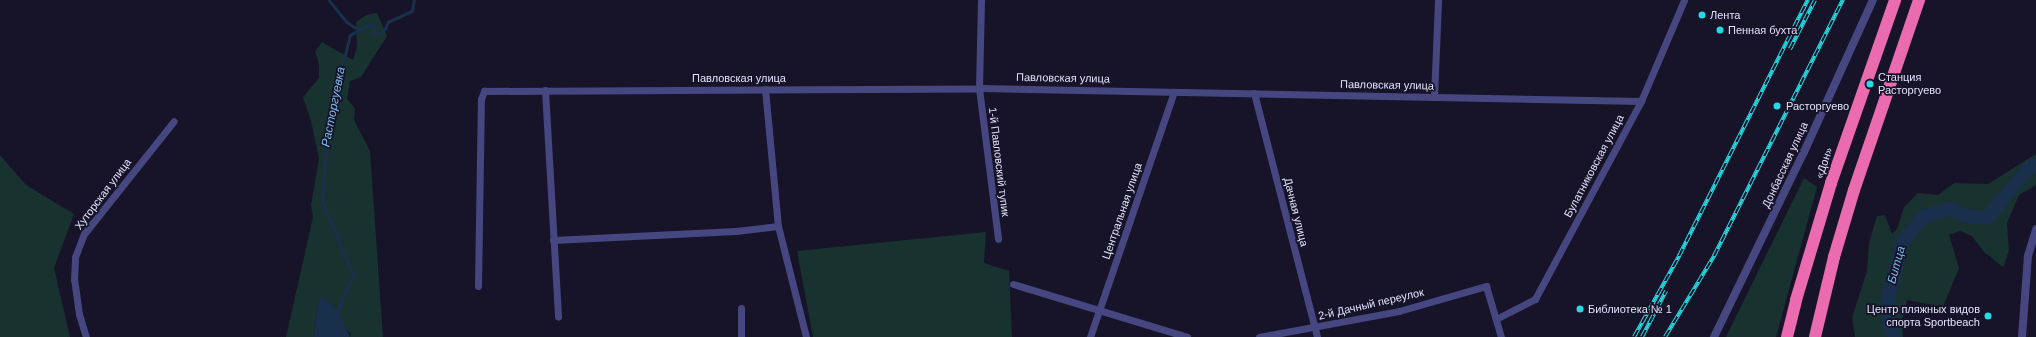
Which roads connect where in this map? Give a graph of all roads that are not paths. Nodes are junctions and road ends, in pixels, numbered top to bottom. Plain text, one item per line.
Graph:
1 (982, 0) edge
2 (1438, 0) edge
3 (1684, 0) edge
4 (1873, 0) edge
5 (1895, 0) edge
6 (1919, 0) edge
7 (978, 88) junction
8 (764, 89) junction
9 (545, 90) junction
10 (1174, 92) junction
11 (1254, 93) junction
12 (1434, 97) junction
13 (1641, 101) junction
14 (174, 121) dead end
15 (778, 226) junction
16 (2036, 229) edge
17 (998, 239) dead end
18 (553, 240) junction
19 (1013, 284) dead end
20 (478, 286) dead end
21 (741, 308) dead end
22 (1099, 311) junction
23 (558, 317) dead end
24 (1496, 320) junction
25 (1315, 328) junction
26 (86, 337) edge
27 (741, 337) edge
28 (806, 337) edge
29 (1090, 337) edge
30 (1187, 337) edge
31 (1259, 337) edge
32 (1318, 337) edge
33 (1501, 337) edge
34 (1714, 337) edge
35 (1787, 337) edge
36 (1815, 337) edge
37 (2022, 337) edge

1 - 7 street, 1-й Павловский тупик
2 - 12 street
3 - 13 street, Булатниковская улица
4 - 34 street, Донбасская улица
5 - 35 highway, «Дон»
6 - 36 highway
7 - 8 street, Павловская улица
7 - 10 street, Павловская улица
7 - 17 street, 1-й Павловский тупик
8 - 9 street, Павловская улица
8 - 15 street
9 - 18 street
9 - 20 street, Павловская улица
10 - 11 street, Павловская улица
10 - 22 street, Центральная улица
11 - 12 street, Павловская улица
11 - 25 street, Дачная улица
12 - 13 street, Павловская улица
13 - 24 street, Булатниковская улица
14 - 26 street, Хуторская улица
15 - 18 street
15 - 28 street
16 - 37 street
18 - 23 street
19 - 22 street
21 - 27 street
22 - 29 street, Центральная улица
22 - 30 street
24 - 25 street, 2-й Дачный переулок
24 - 33 street
25 - 31 street, 2-й Дачный переулок
25 - 32 street, Дачная улица

